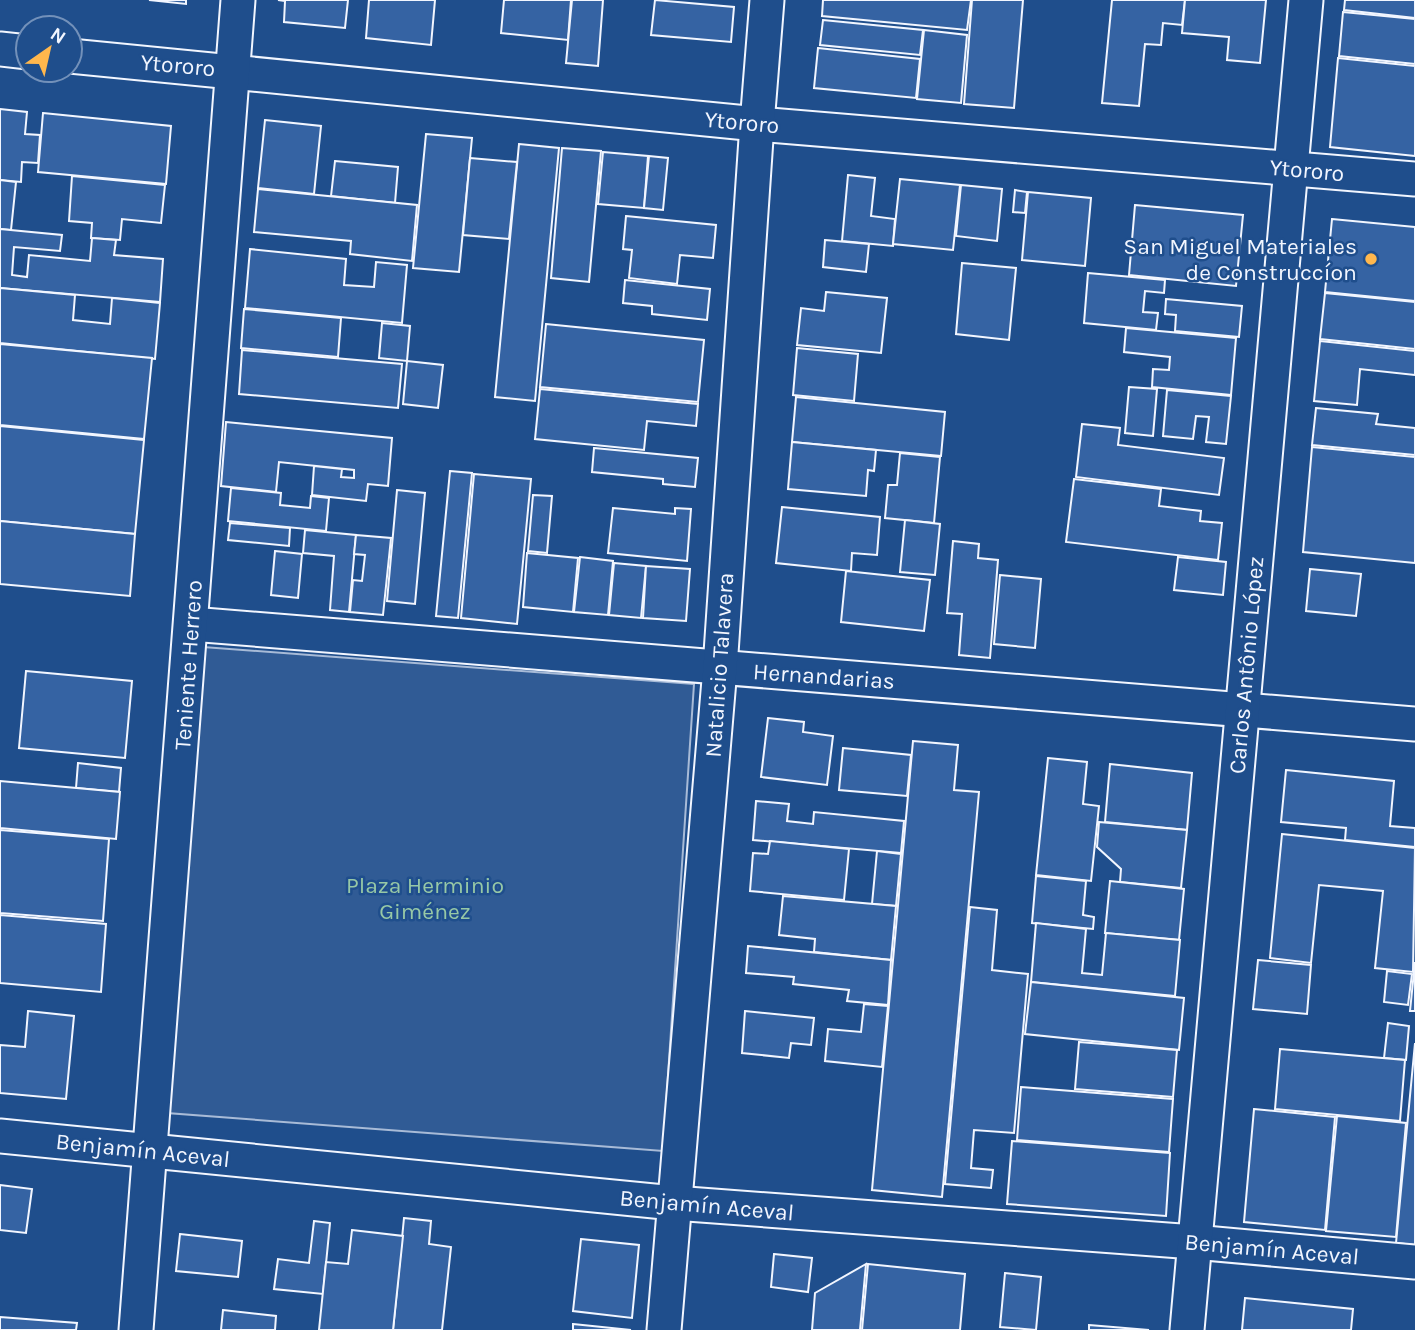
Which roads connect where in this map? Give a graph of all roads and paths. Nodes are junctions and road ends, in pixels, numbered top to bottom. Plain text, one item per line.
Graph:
1 (238, 0) edge
2 (767, 0) edge
3 (1306, 0) edge
4 (84, 57) edge
5 (233, 70) junction
6 (757, 124) junction
7 (1291, 168) junction
8 (1415, 179) edge
9 (191, 624) junction
10 (720, 668) junction
11 (1242, 709) junction
12 (1415, 724) edge
13 (0, 1136) edge
14 (151, 1150) junction
15 (674, 1203) junction
16 (1194, 1242) junction
17 (1415, 1262) edge
18 (136, 1330) edge
19 (664, 1330) edge
20 (1187, 1330) edge

1 - 5 street, Teniente Herrero
2 - 6 street, Natalicio Talavera
3 - 7 street, Carlos Antônio López
4 - 5 street, Ytororo
5 - 6 street, Ytororo
5 - 9 street, Teniente Herrero
6 - 7 street, Ytororo
6 - 10 street, Natalicio Talavera
7 - 8 street, Ytororo
7 - 11 street, Carlos Antônio López
9 - 10 street, Hernandarias
9 - 14 street, Teniente Herrero
10 - 11 street, Hernandarias
10 - 15 street, Natalicio Talavera
11 - 12 street, Hernandarias
11 - 16 street, Carlos Antônio López
13 - 14 street, Benjamín Aceval
14 - 15 street, Benjamín Aceval
14 - 18 street, Teniente Herrero
15 - 16 street, Benjamín Aceval
15 - 19 street, Natalicio Talavera
16 - 17 street, Benjamín Aceval
16 - 20 street, Carlos Antônio López

